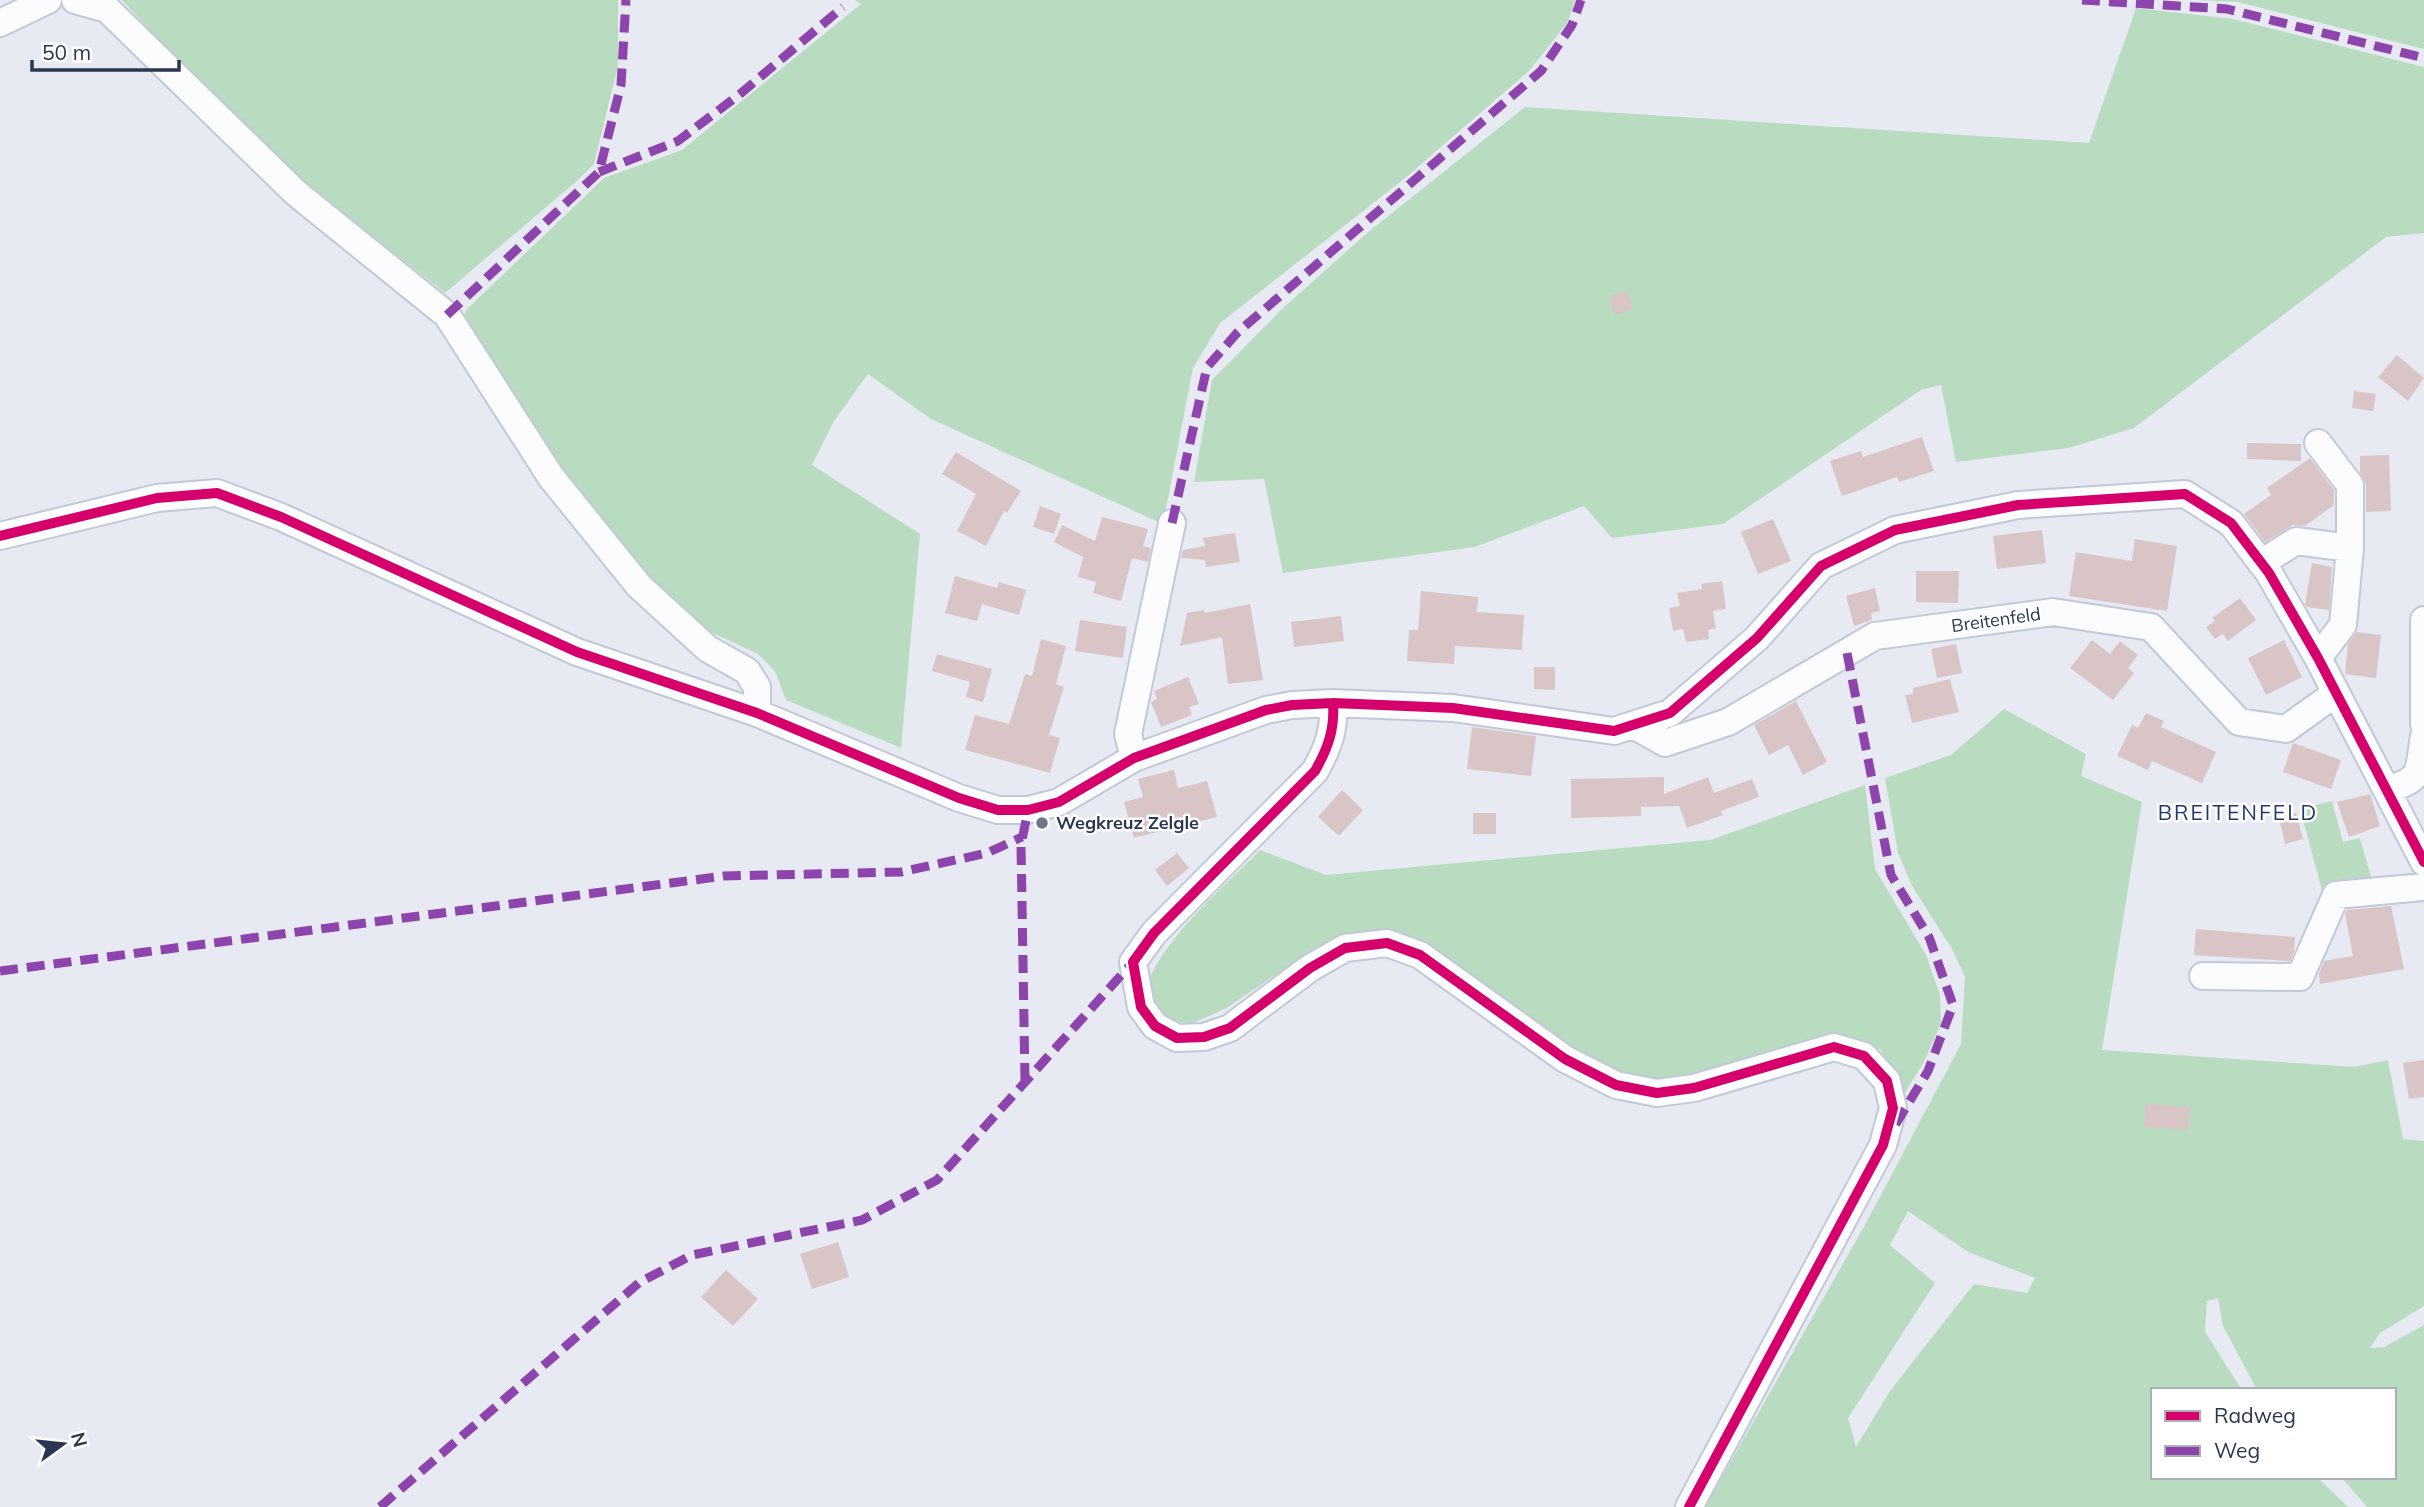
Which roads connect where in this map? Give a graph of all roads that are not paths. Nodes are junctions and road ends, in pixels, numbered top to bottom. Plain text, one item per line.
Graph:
1 (48, 0) edge
2 (75, 0) edge
3 (105, 4) edge
4 (0, 23) edge
5 (2318, 443) dead end
6 (1172, 523) dead end
7 (0, 536) edge
8 (2350, 548) junction
9 (2261, 563) junction
10 (2424, 620) edge
11 (2318, 658) junction
12 (2336, 693) junction
13 (1334, 703) junction
14 (757, 713) junction
15 (2424, 717) edge
16 (2424, 724) edge
17 (1633, 725) junction
18 (2424, 736) edge
19 (1133, 758) junction
20 (2421, 778) edge
21 (2388, 789) junction
22 (2424, 862) edge
23 (2424, 887) edge
24 (2203, 976) dead end
25 (1689, 1507) edge

1 - 4 street
2 - 3 street
3 - 14 street
5 - 8 street
6 - 19 street
7 - 14 street
8 - 9 street
8 - 11 street
9 - 11 street
9 - 17 street
10 - 15 street
11 - 12 street
12 - 17 street, Breitenfeld
12 - 21 street
13 - 17 street
13 - 19 street
13 - 25 street
14 - 19 street
15 - 16 street
18 - 20 street
20 - 21 street
21 - 22 street
23 - 24 street

